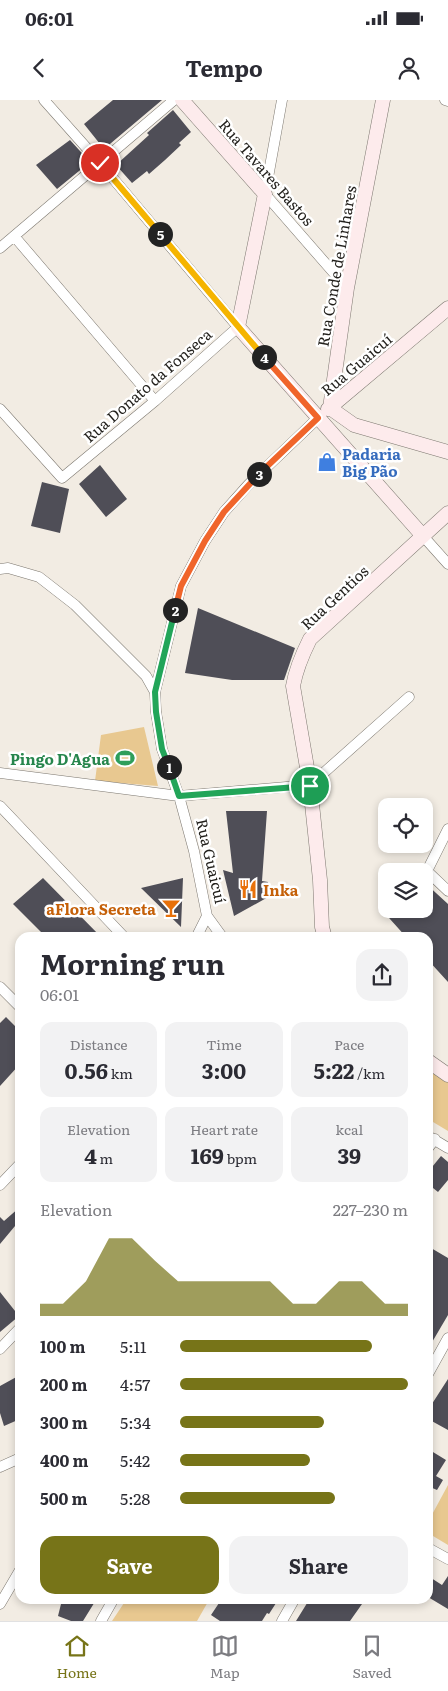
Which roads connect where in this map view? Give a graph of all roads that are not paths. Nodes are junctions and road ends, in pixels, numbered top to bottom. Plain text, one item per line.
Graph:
1 (44, 100) edge
2 (174, 100) edge
3 (182, 100) edge
4 (282, 100) edge
5 (383, 100) edge
6 (100, 163) junction
7 (265, 194) junction
8 (14, 236) junction
9 (0, 248) edge
10 (347, 288) junction
11 (448, 308) edge
12 (238, 327) junction
13 (156, 401) junction
14 (330, 408) junction
15 (0, 409) edge
16 (318, 418) junction
17 (448, 452) edge
18 (448, 513) edge
19 (423, 536) junction
20 (448, 564) edge
21 (0, 569) edge
22 (155, 692) junction
23 (409, 697) dead end
24 (0, 773) edge
25 (310, 786) junction
26 (179, 796) junction
27 (0, 806) edge
28 (448, 828) edge
29 (448, 891) edge
30 (207, 916) junction
31 (119, 932) edge
32 (199, 932) edge
33 (219, 932) edge
34 (323, 932) edge
35 (0, 987) edge
36 (15, 1002) edge
37 (433, 1064) edge
38 (448, 1075) edge
39 (433, 1139) edge
40 (448, 1148) edge
41 (15, 1169) edge
42 (0, 1185) edge
43 (15, 1333) edge
44 (448, 1338) edge
45 (0, 1349) edge
46 (433, 1365) edge
47 (15, 1460) edge
48 (0, 1467) edge
49 (433, 1551) edge
50 (448, 1559) edge
51 (15, 1578) edge
52 (0, 1604) edge
53 (111, 1604) edge
54 (292, 1604) edge
55 (101, 1621) edge
56 (282, 1621) edge

1 - 6 street
2 - 6 street
3 - 7 street, Rua Tavares Bastos
4 - 7 street
5 - 10 street, Rua Conde de Linhares
6 - 8 street
6 - 12 street
7 - 10 street, Rua Tavares Bastos
7 - 12 street
8 - 9 street
8 - 13 street
10 - 14 street, Rua Conde de Linhares
11 - 14 street, Rua Guaicuí
12 - 13 street, Rua Donato da Fonseca
12 - 16 street
13 - 15 street, Rua Donato da Fonseca
14 - 16 street, Rua Guaicuí
14 - 17 street
16 - 19 street
16 - 22 street, Rua Guaicuí
18 - 19 street, Rua Gentios
19 - 20 street
19 - 25 street, Rua Gentios
21 - 22 street
22 - 26 street, Rua Guaicuí
23 - 25 street
24 - 26 street
25 - 26 street
25 - 34 street, Rua Gentios
26 - 30 street, Rua Guaicuí
27 - 31 street
28 - 29 street
30 - 32 street, Rua Guaicuí
30 - 33 street
35 - 36 street
37 - 38 street
39 - 40 street
41 - 42 street
43 - 45 street
44 - 46 street
47 - 48 street
49 - 50 street
51 - 52 street
53 - 55 street
54 - 56 street

